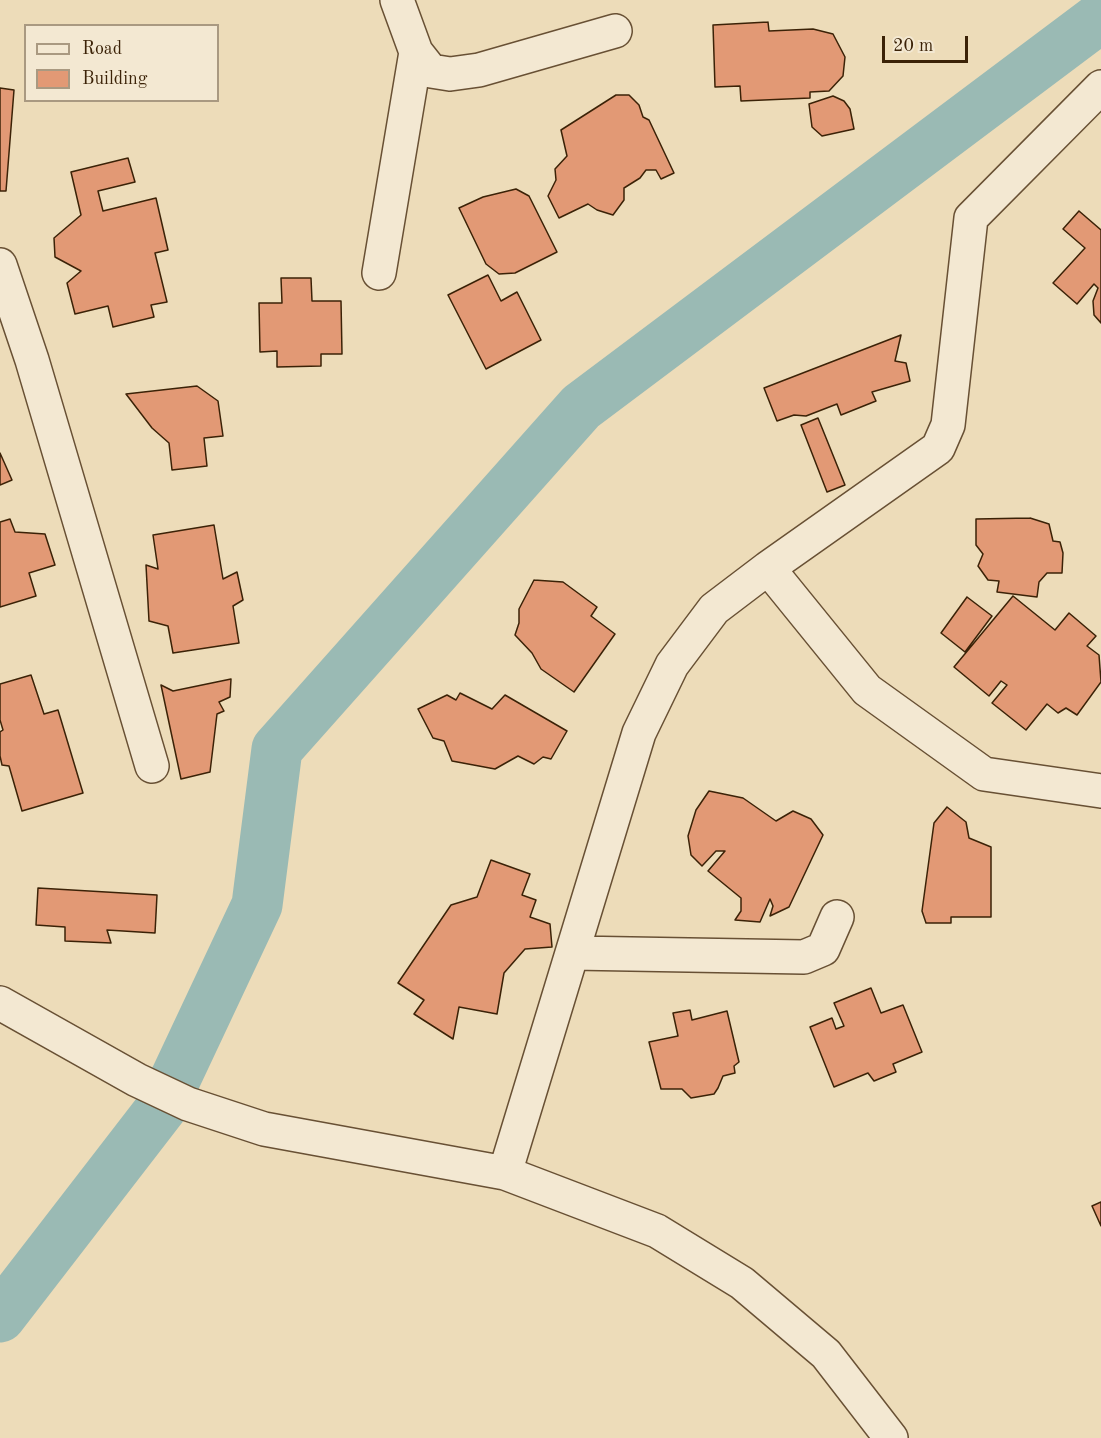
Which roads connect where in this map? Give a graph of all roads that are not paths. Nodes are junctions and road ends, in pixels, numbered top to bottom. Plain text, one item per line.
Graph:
1 (397, 0) edge
2 (615, 31) dead end
3 (416, 52) junction
4 (1101, 87) edge
5 (0, 265) edge
6 (379, 273) dead end
7 (768, 568) junction
8 (152, 766) dead end
9 (1101, 791) edge
10 (837, 917) dead end
11 (573, 953) junction
12 (0, 1003) edge
13 (505, 1173) junction
14 (891, 1438) edge

1 - 3 street
2 - 3 street
3 - 6 street
4 - 7 street
5 - 8 street
7 - 9 street
7 - 11 street
10 - 11 street
11 - 13 street
12 - 13 street
13 - 14 street

